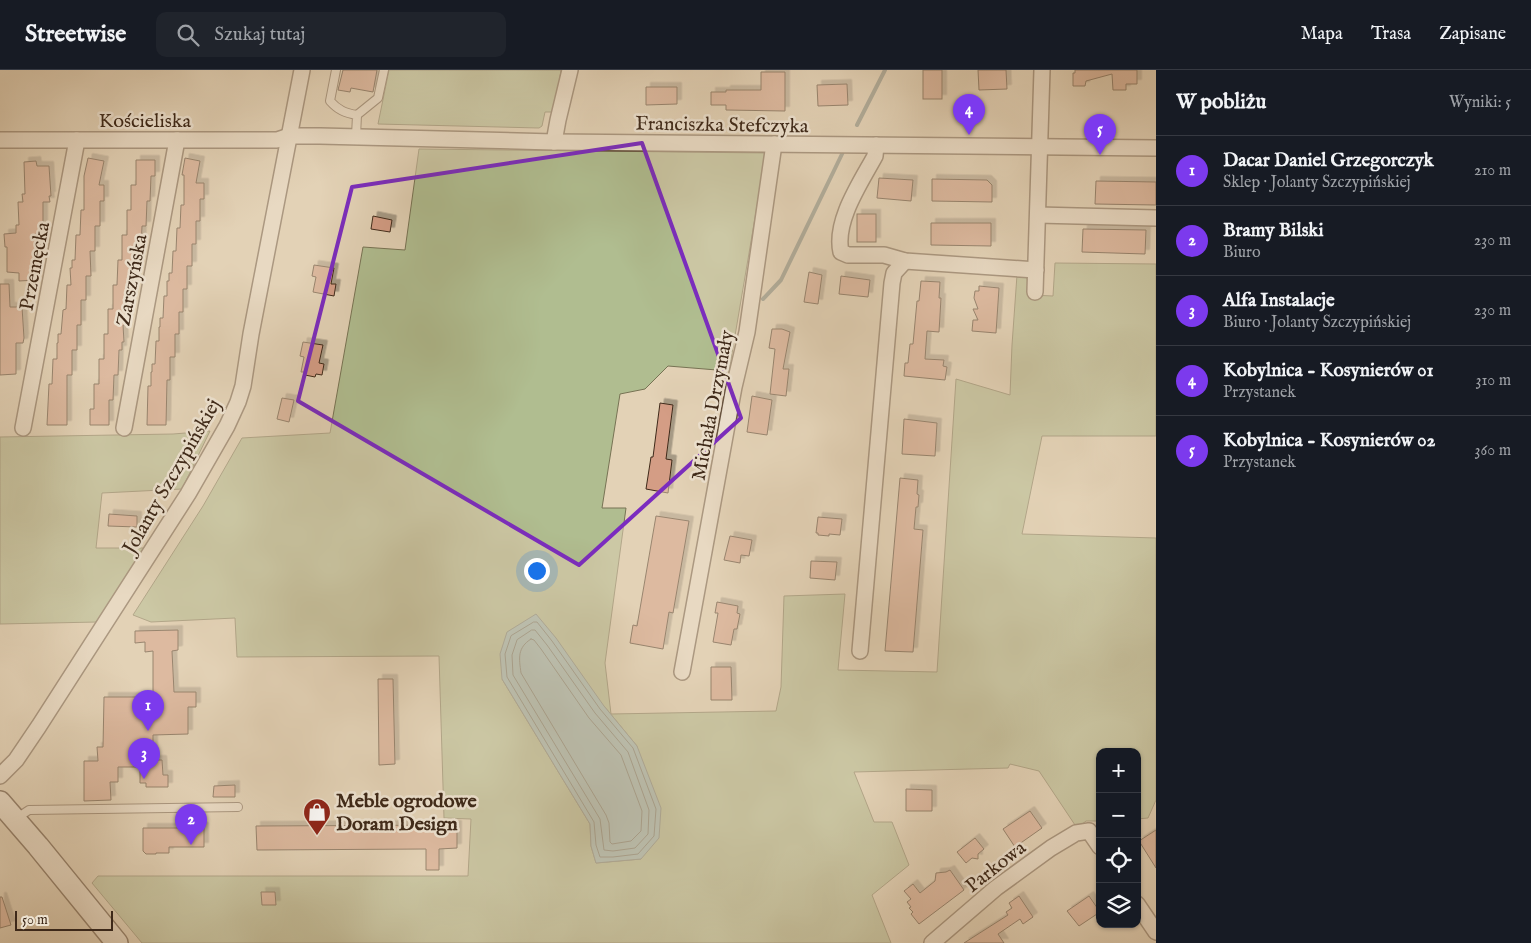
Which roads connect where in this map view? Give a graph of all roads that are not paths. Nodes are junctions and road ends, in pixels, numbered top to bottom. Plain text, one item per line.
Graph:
1 (302, 70) edge
2 (336, 70) edge
3 (384, 70) edge
4 (570, 70) edge
5 (1042, 70) edge
6 (357, 115) junction
7 (288, 136) junction
8 (356, 136) junction
9 (0, 140) edge
10 (77, 140) junction
11 (177, 140) junction
12 (554, 142) junction
13 (774, 144) junction
14 (876, 145) junction
15 (1039, 146) junction
16 (1156, 148) edge
17 (1038, 215) junction
18 (1156, 218) edge
19 (905, 261) junction
20 (1036, 270) junction
21 (1035, 292) dead end
22 (24, 428) dead end
23 (124, 428) dead end
24 (860, 651) dead end
25 (682, 672) dead end
26 (0, 776) edge
27 (0, 802) edge
28 (238, 807) dead end
29 (15, 819) junction
30 (1096, 841) edge
31 (1141, 910) edge
32 (1156, 932) edge
33 (117, 943) edge
34 (932, 943) edge

1 - 7 street, Jolanty Szczypińskiej
2 - 6 lane
3 - 6 lane
4 - 12 street
5 - 15 street
6 - 8 lane
7 - 8 street, Franciszka Stefczyka
7 - 11 street, Kościeliska
7 - 26 street, Jolanty Szczypińskiej
8 - 12 street, Franciszka Stefczyka
9 - 10 street, Kościeliska
10 - 11 street, Kościeliska
10 - 22 street, Przemęcka
11 - 23 street, Zarszyńska
12 - 13 street, Franciszka Stefczyka
13 - 14 street, Franciszka Stefczyka
13 - 25 street, Michała Drzymały
14 - 15 street, Franciszka Stefczyka
14 - 19 street
15 - 16 street, Franciszka Stefczyka
15 - 17 street
17 - 18 street
17 - 20 street
19 - 20 street
19 - 24 street
20 - 21 street
27 - 29 main road
28 - 29 lane
29 - 33 main road
30 - 34 street, Parkowa
31 - 32 street

